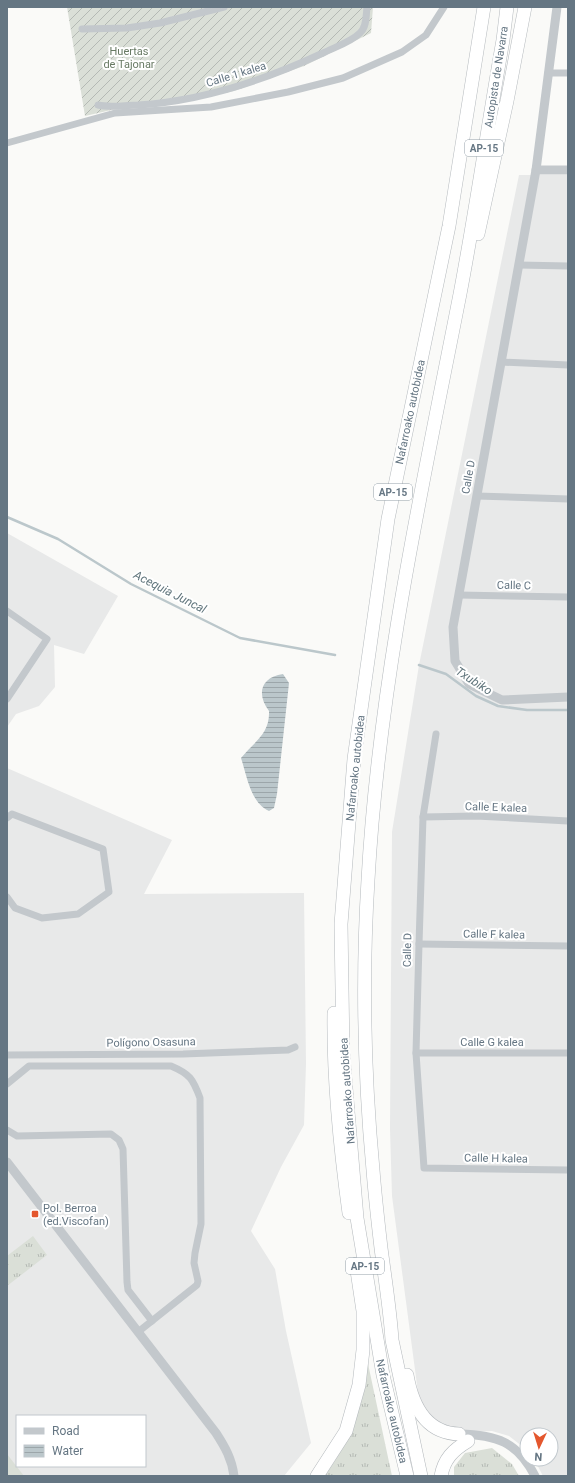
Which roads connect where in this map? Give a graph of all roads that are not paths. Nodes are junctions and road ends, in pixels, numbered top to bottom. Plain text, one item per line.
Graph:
1 (224, 7) edge
2 (368, 7) edge
3 (444, 7) edge
4 (478, 7) edge
5 (484, 7) edge
6 (507, 7) edge
7 (521, 7) edge
8 (525, 7) edge
9 (557, 7) edge
10 (82, 29) dead end
11 (518, 40) junction
12 (476, 64) junction
13 (548, 73) junction
14 (568, 73) edge
15 (98, 105) dead end
16 (7, 143) edge
17 (536, 170) junction
18 (568, 170) edge
19 (519, 265) junction
20 (568, 266) edge
21 (460, 289) junction
22 (501, 362) junction
23 (568, 365) edge
24 (477, 496) junction
25 (568, 499) edge
26 (459, 596) junction
27 (568, 597) edge
28 (7, 611) edge
29 (568, 697) edge
30 (7, 699) edge
31 (436, 734) dead end
32 (422, 817) junction
33 (7, 818) edge
34 (568, 821) edge
35 (7, 897) edge
36 (341, 924) junction
37 (419, 944) junction
38 (568, 946) edge
39 (295, 1047) dead end
40 (416, 1052) junction
41 (568, 1052) edge
42 (7, 1055) edge
43 (7, 1084) edge
44 (7, 1130) edge
45 (7, 1162) edge
46 (424, 1168) joint
47 (568, 1170) edge
48 (391, 1318) junction
49 (152, 1321) junction
50 (138, 1332) junction
51 (459, 1437) junction
52 (331, 1455) junction
53 (445, 1460) junction
54 (234, 1476) edge
55 (310, 1476) edge
56 (317, 1476) edge
57 (407, 1476) edge
58 (421, 1476) edge
59 (441, 1476) edge
60 (535, 1476) edge

1 - 10 street
2 - 15 street, Calle 1 kalea
3 - 16 street
4 - 12 highway
5 - 12 highway, Autopista de Navarra / AP-15
6 - 21 highway, Autopista de Navarra / AP-15
7 - 11 highway
8 - 11 highway
9 - 13 street, Calle D
11 - 21 highway
12 - 36 highway, Nafarroako autobidea / AP-15
13 - 14 street
13 - 17 street, Calle D
17 - 18 street
17 - 19 street, Calle D
19 - 20 street
19 - 22 street, Calle D
21 - 48 highway, Nafarroako autobidea / AP-15
22 - 23 street
22 - 24 street, Calle D
24 - 25 street
24 - 26 street, Calle D
26 - 27 street, Calle C
26 - 29 street, Calle D
28 - 30 street
31 - 32 street, Calle D
32 - 34 street, Calle E kalea
32 - 37 street, Calle D
33 - 35 street
36 - 52 highway
36 - 57 highway, Nafarroako autobidea / AP-15
37 - 38 street, Calle F kalea
37 - 40 street, Calle D
39 - 42 street, Polígono Osasuna
40 - 41 street, Calle G kalea
40 - 46 street, Calle D
43 - 49 street
44 - 49 street
45 - 50 street
46 - 47 street, Calle H kalea
48 - 51 highway
48 - 58 highway, Nafarroako autobidea / AP-15
49 - 50 street
50 - 54 street
51 - 53 highway
51 - 53 highway
51 - 60 street
52 - 55 highway
52 - 56 highway
53 - 59 highway

